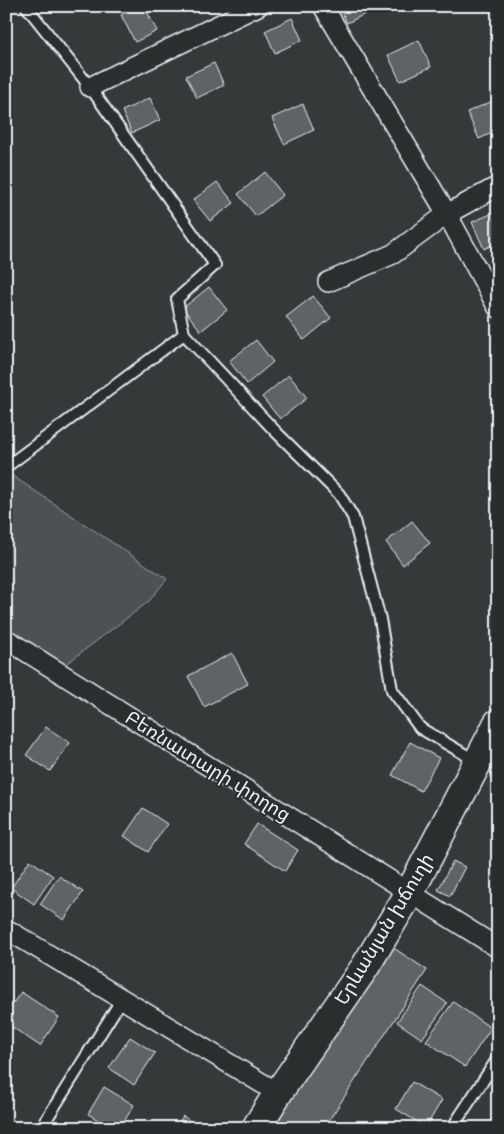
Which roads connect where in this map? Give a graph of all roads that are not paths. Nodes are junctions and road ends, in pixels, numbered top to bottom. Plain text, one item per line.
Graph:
1 (26, 6) edge
2 (258, 6) edge
3 (323, 6) edge
4 (90, 87) junction
5 (498, 186) edge
6 (447, 214) junction
7 (328, 282) dead end
8 (498, 308) edge
9 (184, 334) junction
10 (6, 467) edge
11 (6, 638) edge
12 (498, 723) edge
13 (477, 762) junction
14 (409, 894) junction
15 (6, 929) edge
16 (498, 948) edge
17 (122, 999) junction
18 (498, 1058) edge
19 (278, 1093) junction
20 (41, 1128) edge
21 (256, 1128) edge
22 (452, 1128) edge

1 - 4 lane
2 - 4 street
3 - 6 street
4 - 9 lane
5 - 6 street
6 - 7 street
6 - 8 street
9 - 10 lane
9 - 13 lane
11 - 14 street, Բեռնատարի փողոց
12 - 13 main road, Երևանյան խճուղի
13 - 14 main road, Երևանյան խճուղի
14 - 16 street, Բեռնատարի փողոց
14 - 19 main road, Երևանյան խճուղի
15 - 17 street
17 - 19 street
17 - 20 lane
18 - 22 lane
19 - 21 main road, Երևանյան խճուղի

